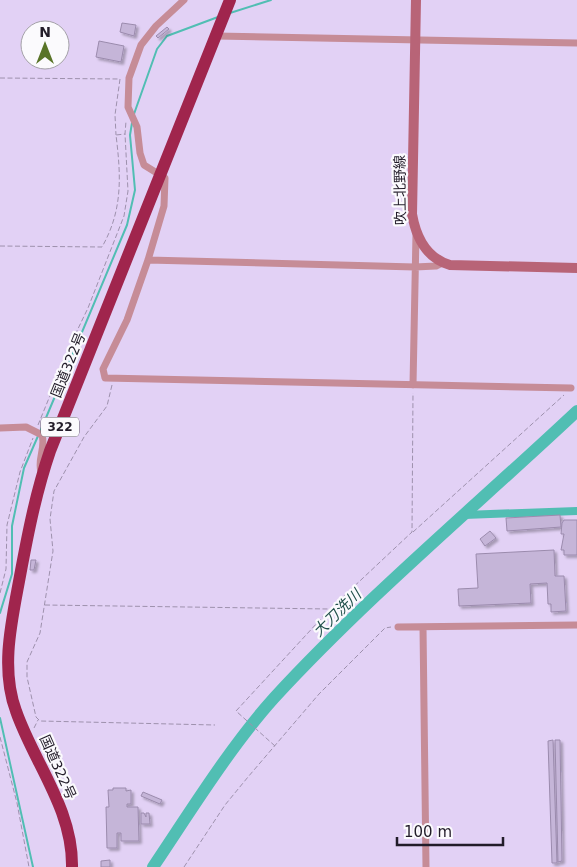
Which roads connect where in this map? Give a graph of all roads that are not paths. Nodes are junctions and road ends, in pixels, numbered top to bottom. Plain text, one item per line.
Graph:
1 (184, 0) edge
2 (230, 0) edge
3 (416, 0) edge
4 (216, 36) junction
5 (415, 40) junction
6 (577, 43) edge
7 (160, 174) junction
8 (416, 234) junction
9 (148, 260) junction
10 (442, 263) junction
11 (415, 267) junction
12 (577, 268) edge
13 (413, 385) junction
14 (571, 388) road end
15 (0, 428) edge
16 (42, 474) junction
17 (577, 625) edge
18 (398, 627) road end
19 (423, 627) junction
20 (72, 867) edge
21 (426, 867) edge

1 - 7 street
2 - 4 highway, 国道322号 / 322
3 - 5 main road, 吹上北野線
4 - 5 street
4 - 7 highway, 国道322号 / 322
5 - 6 street
5 - 8 main road, 吹上北野線
7 - 9 street
7 - 16 highway, 国道322号 / 322
8 - 10 main road, 吹上北野線
8 - 11 street
9 - 11 street
9 - 13 street
10 - 11 street
10 - 12 main road
11 - 13 street
13 - 14 street
15 - 16 street
16 - 20 highway, 国道322号 / 322
17 - 19 street
18 - 19 street
19 - 21 street

